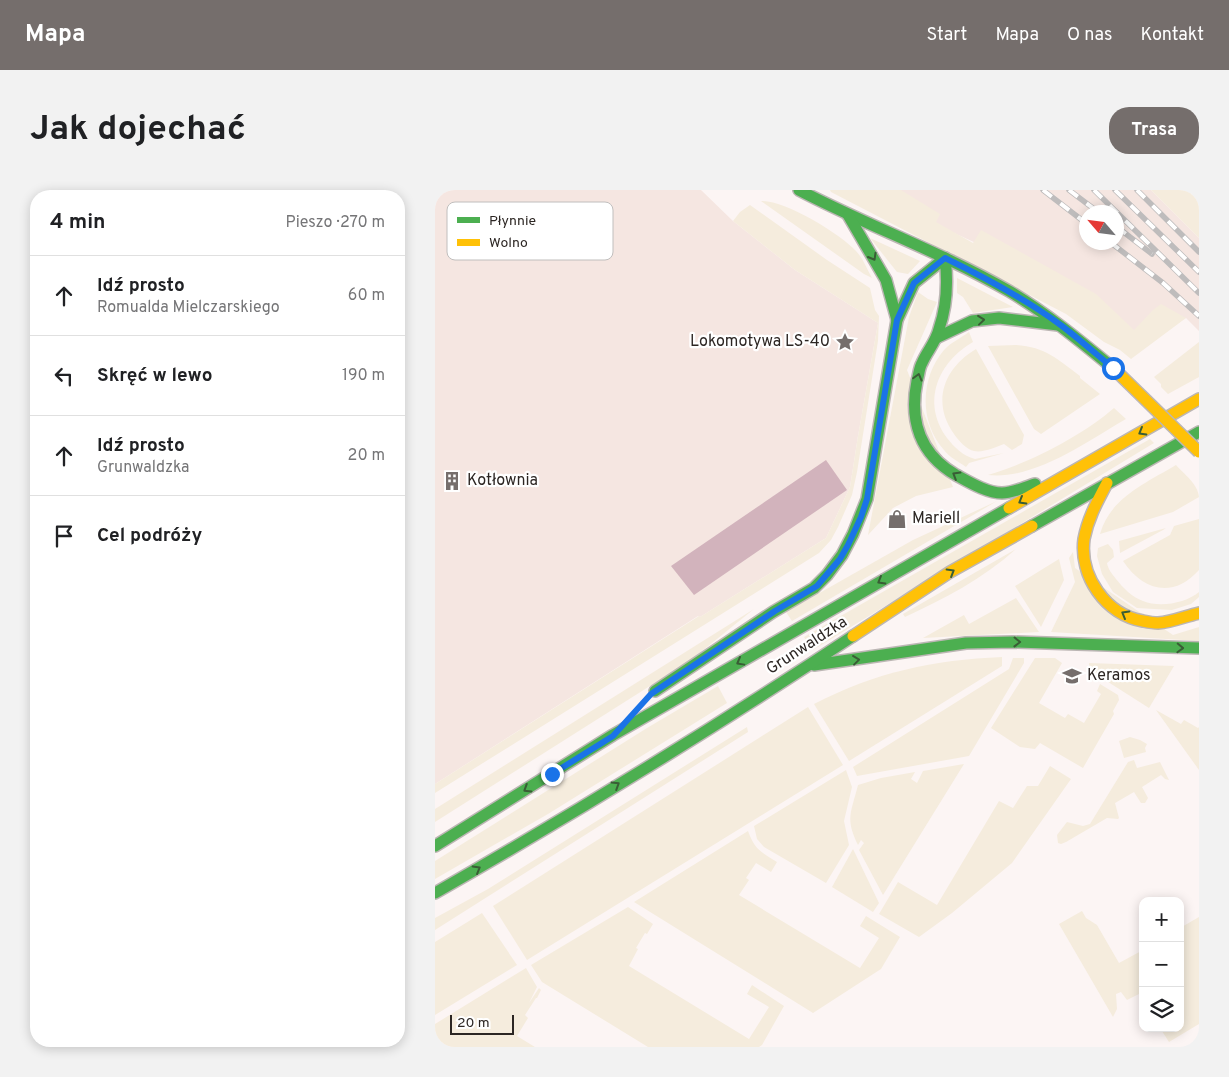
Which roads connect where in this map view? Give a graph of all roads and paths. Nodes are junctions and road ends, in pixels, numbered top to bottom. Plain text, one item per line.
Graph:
1 (799, 190) edge
2 (848, 215) junction
3 (945, 258) junction
4 (897, 320) junction
5 (1062, 326) junction
6 (936, 338) junction
7 (1199, 399) edge
8 (1199, 432) edge
9 (1199, 452) edge
10 (1065, 477) junction
11 (1107, 483) junction
12 (1199, 607) edge
13 (1194, 615) edge
14 (1199, 648) edge
15 (808, 666) junction
16 (613, 736) junction
17 (435, 846) edge
18 (435, 893) edge

1 - 2 main road
2 - 3 main road
2 -> 4 main road
3 - 4 main road
3 - 5 main road
3 - 6 main road
4 - 16 main road
6 -> 5 main road
5 - 9 main road, bridge
10 -> 6 main road
7 -> 10 main road, Grunwaldzka
8 - 11 main road, Grunwaldzka
10 -> 16 main road, Grunwaldzka
13 -> 11 main road
15 -> 11 main road, Grunwaldzka
12 - 13 main road
15 -> 14 main road
18 -> 15 main road, Grunwaldzka
16 -> 17 main road, Grunwaldzka

